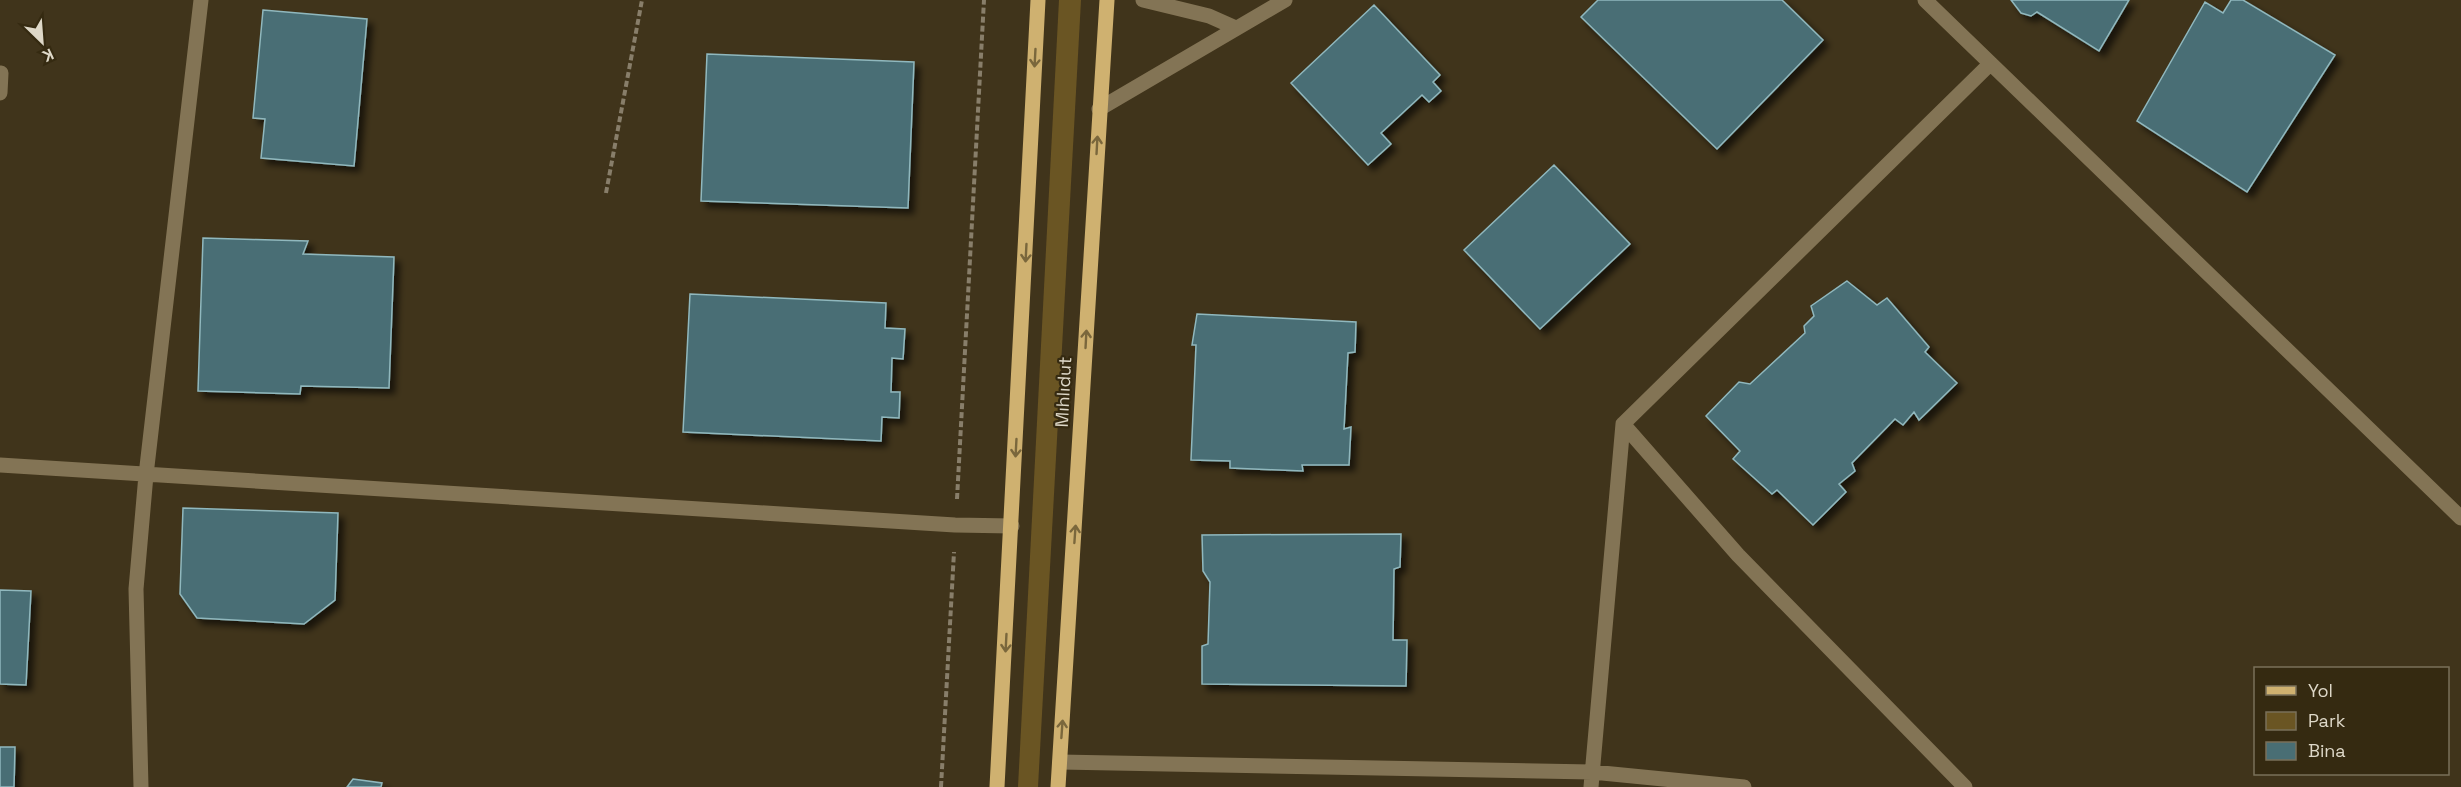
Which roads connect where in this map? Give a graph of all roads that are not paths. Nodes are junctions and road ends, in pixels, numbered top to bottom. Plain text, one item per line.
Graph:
1 (201, 0) edge
2 (1038, 0) edge
3 (1107, 0) edge
4 (1143, 0) edge
5 (1285, 0) edge
6 (1925, 0) edge
7 (1236, 28) junction
8 (1990, 64) junction
9 (1, 73) edge
10 (0, 93) edge
11 (1099, 109) junction
12 (1623, 424) junction
13 (0, 465) edge
14 (146, 475) junction
15 (2461, 518) edge
16 (1012, 526) junction
17 (1060, 762) junction
18 (1591, 779) edge
19 (141, 787) edge
20 (997, 787) edge
21 (1058, 787) edge
22 (1744, 787) edge
23 (1965, 787) edge

1 - 14 street
2 -> 16 main road
3 - 11 main road, Mıhlıdut
4 - 7 street
5 - 7 street
6 - 8 street
7 - 11 street
8 - 12 street
8 - 15 street
9 - 10 street
17 -> 11 main road, Mıhlıdut
12 - 18 street
12 - 23 street
13 - 14 street
14 - 16 street
14 - 19 street
16 -> 20 main road
17 - 18 street
17 - 21 main road, Mıhlıdut
18 - 22 street

